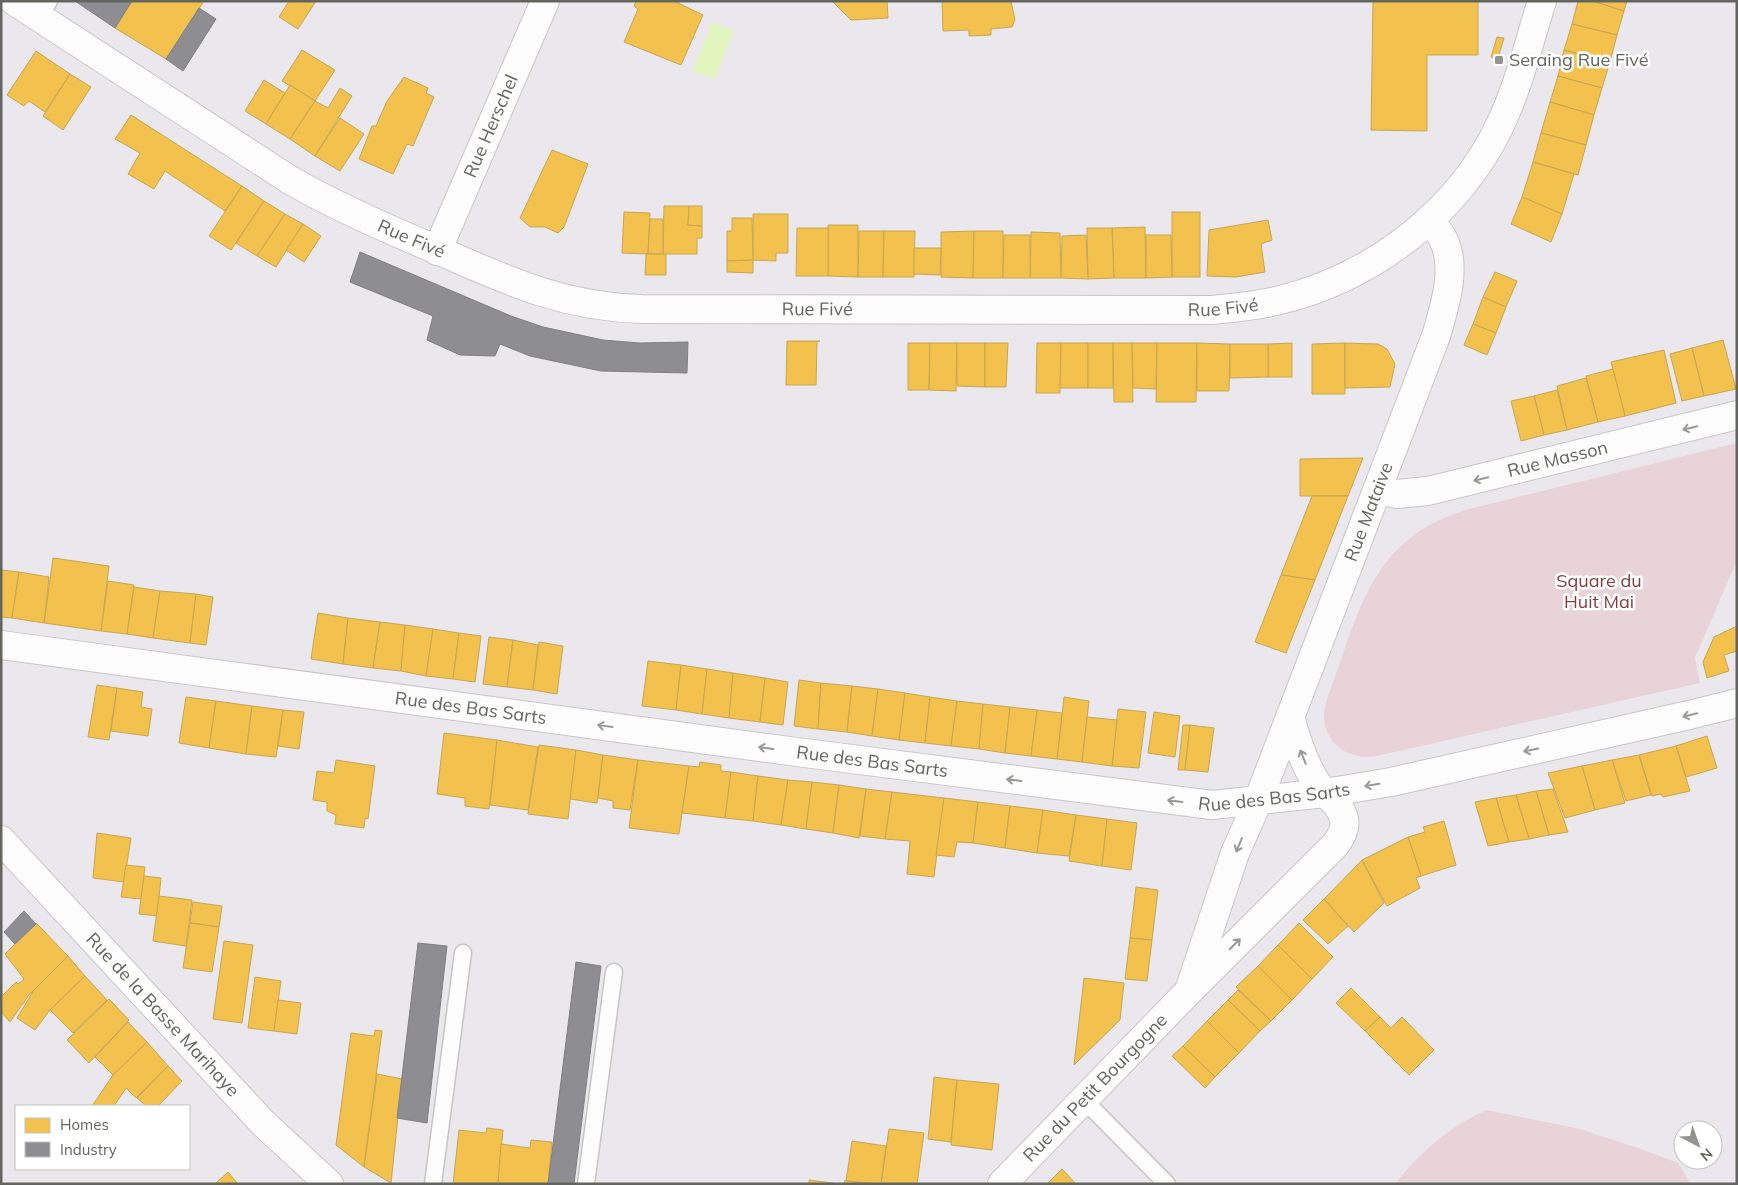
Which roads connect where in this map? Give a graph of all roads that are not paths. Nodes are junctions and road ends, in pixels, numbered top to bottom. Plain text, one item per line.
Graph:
1 (14, 1) edge
2 (545, 1) edge
3 (1542, 1) edge
4 (44, 9) edge
5 (1429, 220) junction
6 (437, 251) junction
7 (1737, 415) edge
8 (1378, 490) junction
9 (1, 644) edge
10 (1737, 702) edge
11 (1290, 716) junction
12 (1325, 794) junction
13 (1258, 801) junction
14 (1, 840) edge
15 (463, 953) dead end
16 (614, 972) dead end
17 (1189, 991) junction
18 (1084, 1100) junction
19 (329, 1184) edge
20 (433, 1184) edge
21 (586, 1184) edge
22 (1002, 1184) edge
23 (1168, 1184) edge

1 - 4 street, Rue Fivé
2 - 6 street, Rue Herschel
3 - 5 street, Rue Fivé
4 - 6 street, Rue Fivé
5 - 6 street, Rue Fivé
5 - 8 street, Rue Mataive
7 -> 8 street, Rue Masson
8 - 11 street, Rue Mataive
13 -> 9 street, Rue des Bas Sarts
10 -> 12 street, Rue des Bas Sarts
12 -> 11 street, Rue du Petit Bourgogne
11 - 13 street, Rue Mataive
12 - 13 street, Rue des Bas Sarts
17 -> 12 street, Rue du Petit Bourgogne
13 -> 17 street, Rue du Petit Bourgogne
14 - 19 street, Rue de la Basse Marihaye
15 - 20 lane
16 - 21 lane
17 - 18 street, Rue du Petit Bourgogne
18 - 22 street, Rue du Petit Bourgogne
18 - 23 lane

